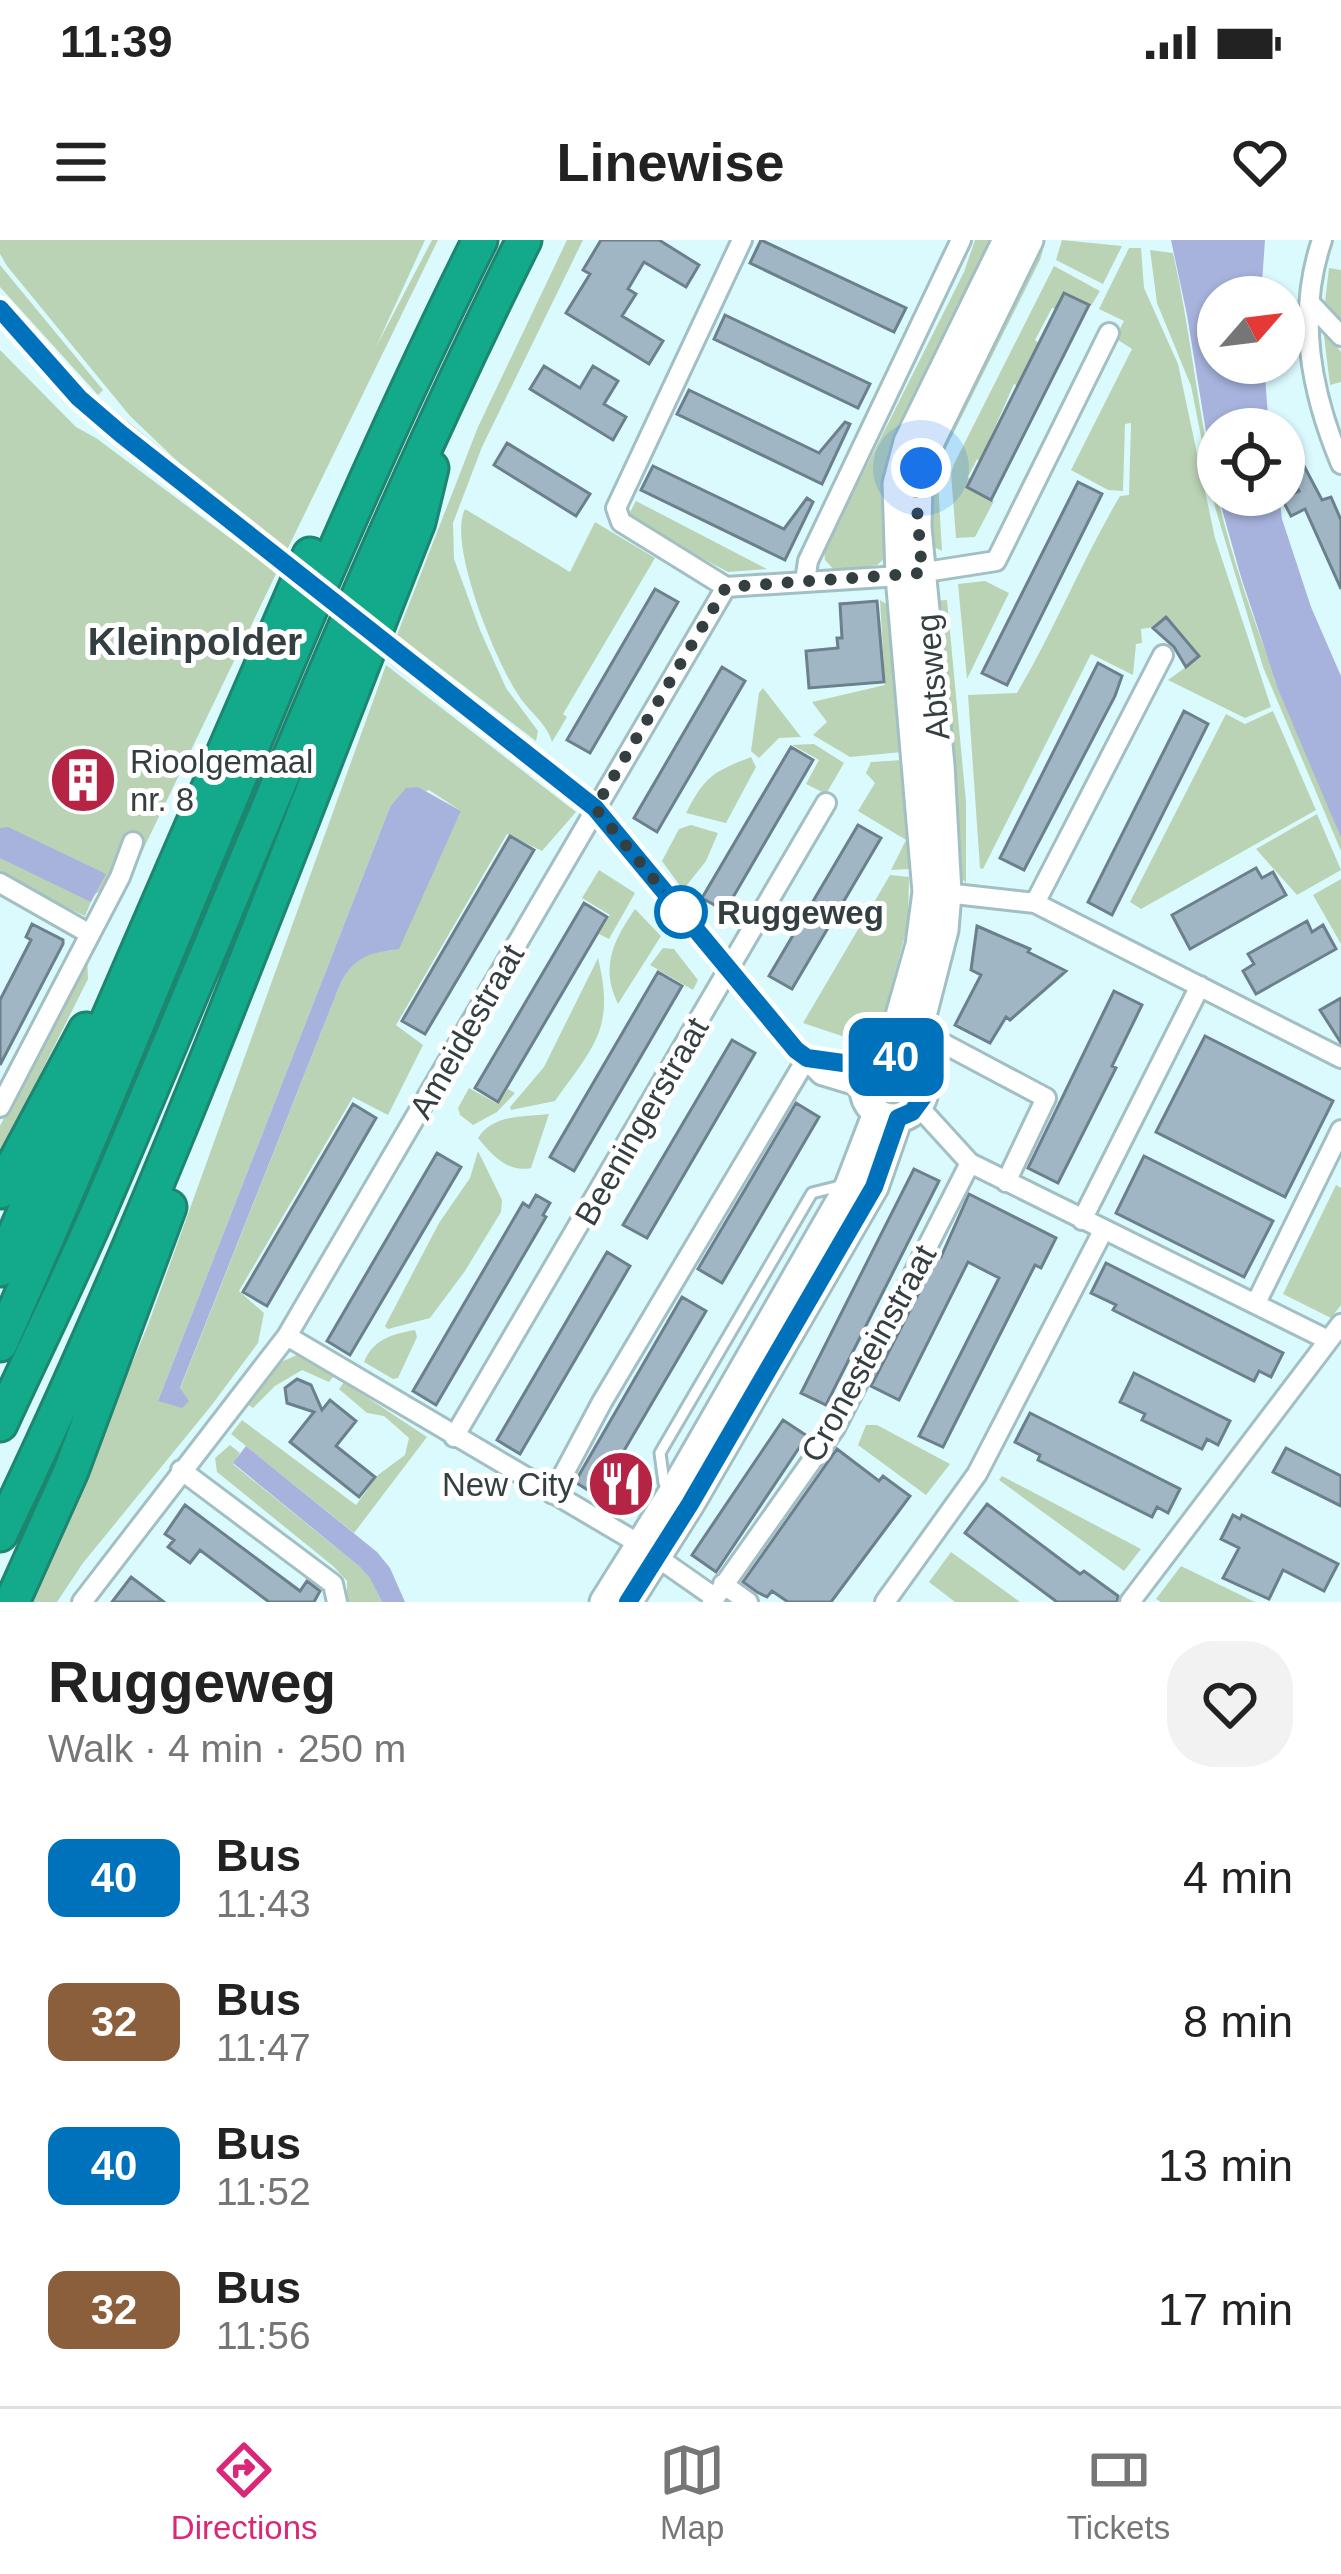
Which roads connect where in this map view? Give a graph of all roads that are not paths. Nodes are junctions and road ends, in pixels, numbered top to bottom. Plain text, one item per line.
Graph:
1 (479, 240) edge
2 (524, 240) edge
3 (742, 240) edge
4 (961, 240) edge
5 (1007, 240) edge
6 (1029, 240) edge
7 (1322, 240) edge
8 (1310, 303) junction
9 (0, 309) edge
10 (1109, 333) dead end
11 (1341, 335) edge
12 (424, 351) junction
13 (451, 385) junction
14 (1341, 410) edge
15 (1322, 419) junction
16 (1341, 464) edge
17 (280, 559) dead end
18 (911, 574) junction
19 (806, 581) junction
20 (726, 587) junction
21 (397, 654) dead end
22 (1163, 656) dead end
23 (826, 803) dead end
24 (595, 808) junction
25 (133, 842) dead end
26 (0, 883) edge
27 (937, 892) junction
28 (1035, 903) junction
29 (90, 934) junction
30 (142, 936) junction
31 (249, 960) junction
32 (729, 970) junction
33 (1200, 986) junction
34 (935, 1039) dead end
35 (807, 1058) junction
36 (1341, 1058) edge
37 (889, 1087) junction
38 (0, 1107) edge
39 (1341, 1130) edge
40 (970, 1162) junction
41 (1006, 1182) junction
42 (0, 1191) edge
43 (1082, 1220) junction
44 (1103, 1231) junction
45 (0, 1269) edge
46 (1256, 1304) junction
47 (1335, 1332) edge
48 (286, 1336) junction
49 (0, 1344) edge
50 (0, 1424) edge
51 (454, 1437) junction
52 (181, 1470) junction
53 (553, 1494) junction
54 (0, 1534) edge
55 (650, 1551) junction
56 (716, 1594) edge
57 (12, 1602) edge
58 (82, 1602) edge
59 (337, 1602) edge
60 (604, 1602) edge
61 (628, 1602) edge
62 (748, 1602) edge
63 (885, 1602) edge
64 (1130, 1602) edge

1 - 12 highway
2 - 13 highway
3 - 20 street
4 - 19 street
5 - 18 street, Abtsweg
6 - 18 street, Abtsweg
7 - 8 street
8 - 11 street
8 - 15 street
9 - 17 street
10 - 18 street
12 - 30 highway
12 - 49 highway
13 - 31 highway
13 - 50 highway
14 - 15 street
15 - 16 street
18 - 19 street
18 - 27 street, Abtsweg
19 - 20 street
20 - 24 street, Ameidestraat
21 - 24 street
22 - 28 street
23 - 32 street, Beeningerstraat
24 - 32 street
24 - 48 street, Ameidestraat
25 - 29 street
26 - 29 street
27 - 28 street
27 - 37 street, Abtsweg
28 - 33 street
29 - 38 street
30 - 42 highway
30 - 45 highway
31 - 54 highway
31 - 57 highway
32 - 35 street
32 - 51 street, Beeningerstraat
33 - 36 street
33 - 43 street
34 - 41 street
35 - 37 street
35 - 53 street
37 - 40 street
37 - 55 street, Abtsweg
37 - 55 street, Abtsweg
39 - 46 street
40 - 41 street
40 - 56 street, Cronesteinstraat
41 - 43 street
43 - 44 street
44 - 46 street
44 - 63 street
46 - 47 street
47 - 64 street
48 - 51 street
48 - 52 street, Ameidestraat
51 - 53 street
52 - 58 street, Ameidestraat
52 - 59 street
53 - 55 street
55 - 56 street
55 - 60 street, Abtsweg
55 - 61 street, Abtsweg
56 - 62 street

